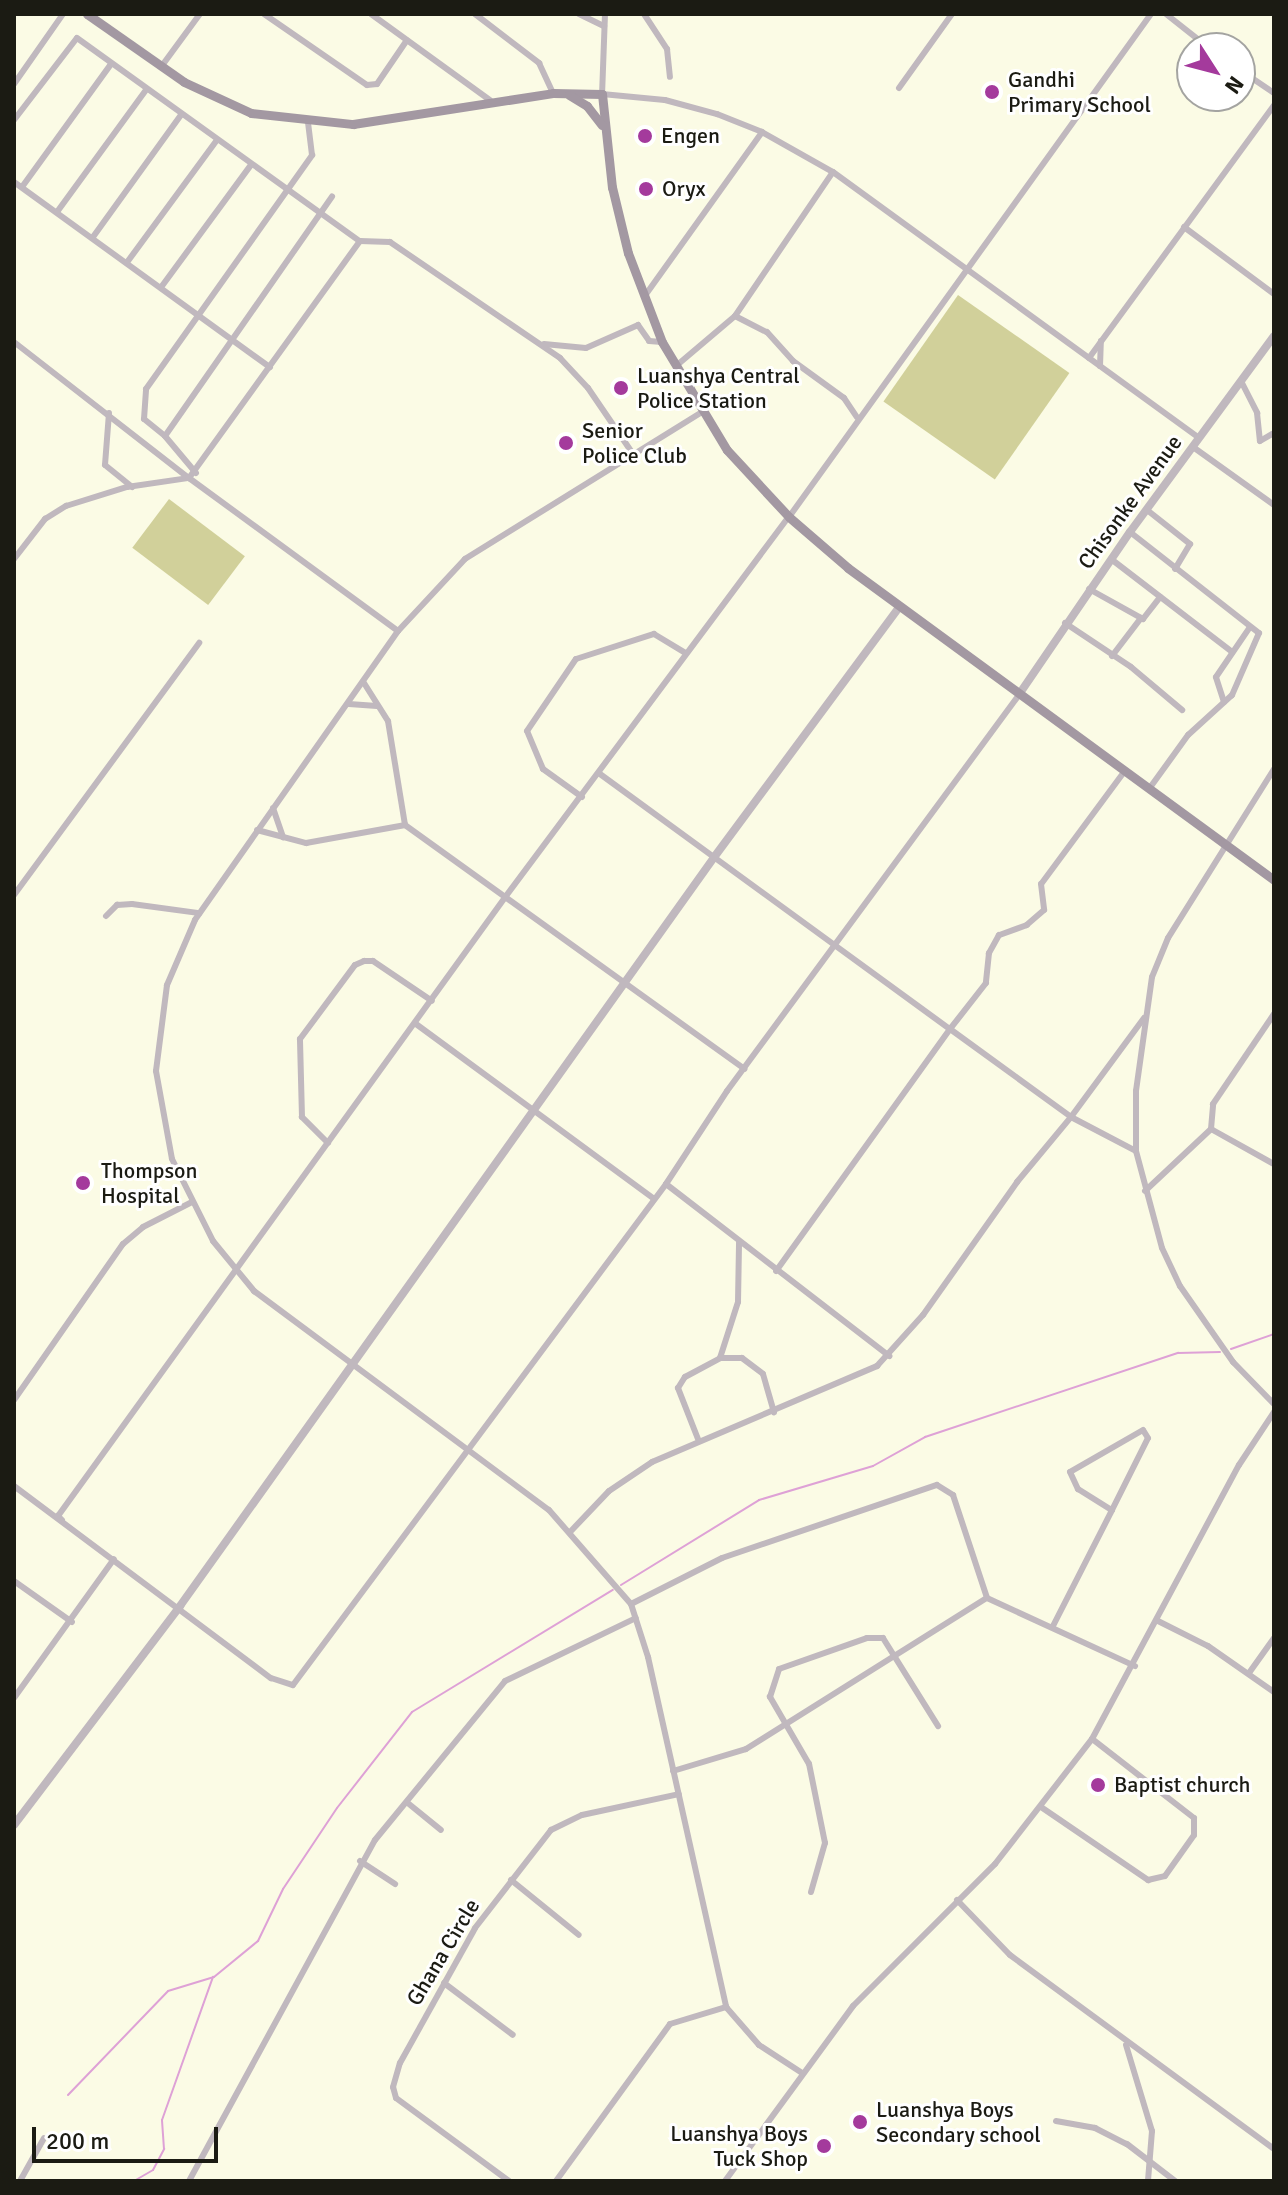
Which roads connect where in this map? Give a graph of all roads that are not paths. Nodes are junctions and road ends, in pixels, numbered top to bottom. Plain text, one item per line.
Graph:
1 (63, 14) edge
2 (87, 14) edge
3 (200, 14) edge
4 (264, 14) edge
5 (371, 14) edge
6 (475, 14) edge
7 (579, 14) edge
8 (605, 14) edge
9 (644, 14) edge
10 (952, 14) edge
11 (1151, 14) edge
12 (1166, 14) edge
13 (604, 26) junction
14 (1189, 32) edge
15 (407, 40) junction
16 (111, 64) junction
17 (161, 67) junction
18 (670, 77) dead end
19 (1256, 81) edge
20 (14, 84) edge
21 (899, 88) dead end
22 (146, 90) junction
23 (555, 92) junction
24 (1274, 93) edge
25 (602, 94) junction
26 (490, 100) junction
27 (1274, 105) edge
28 (181, 115) junction
29 (14, 120) edge
30 (308, 121) junction
31 (605, 132) junction
32 (762, 132) junction
33 (216, 141) junction
34 (251, 165) junction
35 (833, 172) junction
36 (14, 182) edge
37 (22, 187) junction
38 (287, 189) junction
39 (332, 197) dead end
40 (57, 212) junction
41 (321, 214) junction
42 (1184, 227) junction
43 (93, 237) junction
44 (360, 241) junction
45 (128, 261) junction
46 (966, 267) junction
47 (162, 286) junction
48 (1274, 294) edge
49 (644, 297) junction
50 (197, 315) junction
51 (735, 316) junction
52 (1274, 336) edge
53 (231, 340) junction
54 (1101, 341) junction
55 (14, 342) edge
56 (662, 342) junction
57 (539, 344) junction
58 (1089, 358) junction
59 (675, 366) junction
60 (1100, 366) junction
61 (270, 367) junction
62 (1241, 381) junction
63 (702, 412) junction
64 (109, 413) junction
65 (857, 417) junction
66 (1274, 433) edge
67 (165, 436) junction
68 (1199, 438) junction
69 (1193, 447) junction
70 (631, 451) junction
71 (192, 475) junction
72 (132, 487) junction
73 (1274, 505) edge
74 (1147, 510) junction
75 (789, 517) junction
76 (1130, 532) junction
77 (14, 559) edge
78 (1111, 559) junction
79 (1175, 569) junction
80 (1089, 589) junction
81 (899, 607) junction
82 (1177, 608) junction
83 (1141, 618) junction
84 (1065, 623) junction
85 (1250, 627) junction
86 (398, 631) junction
87 (199, 643) dead end
88 (1235, 650) junction
89 (686, 653) junction
90 (1112, 656) junction
91 (1246, 658) junction
92 (364, 683) junction
93 (1020, 693) junction
94 (1224, 702) junction
95 (349, 704) junction
96 (377, 706) junction
97 (1182, 710) dead end
98 (1274, 769) edge
99 (1124, 772) junction
100 (600, 774) junction
101 (1149, 789) junction
102 (582, 797) junction
103 (273, 808) junction
104 (405, 825) junction
105 (257, 830) junction
106 (283, 837) junction
107 (1224, 844) junction
108 (715, 856) junction
109 (1274, 880) edge
110 (14, 895) edge
111 (506, 896) junction
112 (199, 913) junction
113 (106, 916) dead end
114 (836, 944) junction
115 (626, 984) junction
116 (432, 1001) junction
117 (1274, 1014) edge
118 (1147, 1015) junction
119 (416, 1024) junction
120 (950, 1029) junction
121 (744, 1069) junction
122 (535, 1111) junction
123 (1071, 1117) junction
124 (1211, 1129) junction
125 (328, 1143) junction
126 (1136, 1151) junction
127 (1274, 1164) edge
128 (666, 1184) junction
129 (1145, 1191) junction
130 (654, 1199) junction
131 (192, 1202) junction
132 (739, 1242) junction
133 (776, 1271) junction
134 (238, 1272) junction
135 (889, 1356) junction
136 (720, 1358) junction
137 (354, 1364) junction
138 (14, 1400) edge
139 (1274, 1404) edge
140 (774, 1412) junction
141 (1272, 1414) edge
142 (698, 1439) junction
143 (469, 1449) junction
144 (14, 1486) edge
145 (1112, 1510) junction
146 (62, 1520) junction
147 (571, 1531) junction
148 (114, 1559) junction
149 (15, 1584) edge
150 (987, 1598) junction
151 (631, 1604) junction
152 (180, 1606) junction
153 (636, 1618) junction
154 (1158, 1621) junction
155 (72, 1622) junction
156 (1053, 1626) junction
157 (1274, 1638) edge
158 (896, 1655) junction
159 (1135, 1666) junction
160 (1249, 1673) junction
161 (1274, 1692) edge
162 (14, 1698) edge
163 (784, 1725) junction
164 (938, 1726) dead end
165 (1092, 1739) junction
166 (673, 1771) junction
167 (679, 1794) junction
168 (409, 1804) junction
169 (1041, 1807) junction
170 (14, 1825) edge
171 (441, 1830) dead end
172 (360, 1861) junction
173 (511, 1880) junction
174 (395, 1884) dead end
175 (811, 1892) dead end
176 (957, 1900) junction
177 (579, 1935) dead end
178 (444, 1983) junction
179 (726, 2007) junction
180 (513, 2035) dead end
181 (1125, 2043) junction
182 (802, 2073) junction
183 (1056, 2121) dead end
184 (44, 2138) dead end
185 (1274, 2149) edge
186 (1149, 2158) junction
187 (20, 2181) edge
188 (189, 2181) edge
189 (509, 2181) edge
190 (556, 2181) edge
191 (725, 2181) edge
192 (1148, 2181) edge
193 (1175, 2181) edge

1 - 20 street
2 - 17 main road
3 - 17 street
4 - 15 street
5 - 15 street
6 - 23 street
7 - 13 street
8 - 13 street
9 - 18 street
10 - 21 street
11 - 46 street
12 - 14 street
13 - 25 street
15 - 26 street
16 - 22 street
16 - 29 street
16 - 37 street
17 - 30 main road
19 - 24 street
22 - 28 street
22 - 40 street
23 - 25 main road
23 - 26 main road
23 - 31 main road
25 - 31 main road
25 - 32 street
26 - 30 main road
27 - 42 street
28 - 33 street
28 - 43 street
30 - 38 street
31 - 49 main road
32 - 35 street
32 - 49 street
33 - 34 street
33 - 45 street
34 - 38 street
34 - 47 street
35 - 46 street
35 - 51 street
36 - 37 street
37 - 40 street
38 - 41 street
38 - 50 street
39 - 41 street
40 - 43 street
41 - 44 street
41 - 53 street
42 - 48 street
42 - 54 street
43 - 45 street
44 - 57 street
44 - 61 street
45 - 47 street
46 - 58 street
46 - 65 street
47 - 50 street
49 - 56 main road
50 - 53 street
50 - 67 street
51 - 59 street
51 - 65 street
52 - 62 street, Chisonke Avenue
53 - 61 street
53 - 67 street
54 - 58 street
54 - 60 street
55 - 64 street
56 - 57 street
56 - 59 main road
57 - 70 street
58 - 60 street
59 - 63 main road
60 - 68 street
61 - 71 street
62 - 66 street
62 - 68 street, Chisonke Avenue
63 - 70 street
63 - 75 main road
64 - 71 street
64 - 72 street
65 - 75 street
67 - 71 street
68 - 69 street, Chisonke Avenue
69 - 73 street
69 - 74 street, Chisonke Avenue
70 - 86 street
71 - 72 street
71 - 86 street
72 - 77 street
74 - 76 street, Chisonke Avenue
74 - 79 street
75 - 81 main road
75 - 89 street
76 - 78 street, Chisonke Avenue
76 - 79 street
78 - 80 street, Chisonke Avenue
78 - 82 street
79 - 85 street
80 - 83 street
80 - 84 street, Chisonke Avenue
81 - 93 main road
81 - 108 street
82 - 83 street
82 - 88 street
83 - 90 street
84 - 90 street
84 - 93 street, Chisonke Avenue
85 - 88 street
85 - 91 street
86 - 92 street
87 - 110 street
88 - 91 street
88 - 94 street
89 - 100 street
89 - 102 street
90 - 97 street
91 - 94 street
92 - 95 street
92 - 96 street
93 - 99 main road
93 - 114 street
94 - 101 street
95 - 96 street
95 - 103 street
96 - 104 street
98 - 107 street
99 - 101 main road
99 - 120 street
100 - 102 street
100 - 108 street
101 - 107 main road
102 - 111 street
103 - 105 street
103 - 106 street
104 - 106 street
104 - 111 street
105 - 106 street
105 - 112 street
107 - 109 main road
107 - 118 street
108 - 114 street
108 - 115 street
111 - 115 street
111 - 116 street
112 - 113 street
112 - 131 street
114 - 120 street
114 - 121 street
115 - 121 street
115 - 122 street
116 - 119 street
116 - 125 street
117 - 124 street
118 - 123 street
118 - 126 street
119 - 122 street
119 - 125 street
120 - 123 street
120 - 133 street
121 - 128 street
122 - 130 street
122 - 137 street
123 - 126 street
123 - 135 street
124 - 127 street
124 - 129 street
125 - 134 street
126 - 129 street
128 - 130 street
128 - 132 street
129 - 139 street
130 - 143 street
131 - 134 street
131 - 138 street
132 - 133 street
132 - 136 street
133 - 135 street
134 - 137 street
134 - 146 street
135 - 140 street
136 - 140 street
136 - 142 street
137 - 143 street
137 - 152 street
140 - 142 street
141 - 154 street
142 - 147 street
143 - 147 street
143 - 152 street
144 - 146 street
145 - 145 street
145 - 156 street
146 - 148 street
147 - 151 street
148 - 152 street
148 - 155 street
149 - 155 street
150 - 151 street
150 - 156 street
150 - 158 street
151 - 153 street
152 - 170 street
153 - 166 street
153 - 168 street
154 - 159 street
154 - 160 street
155 - 162 street
156 - 159 street
157 - 160 street
158 - 163 street
158 - 163 street
158 - 164 street
159 - 165 street
160 - 161 street
163 - 166 street
163 - 175 street
165 - 169 street
165 - 169 street
166 - 167 street
167 - 173 street, Ghana Circle
167 - 179 street
168 - 171 street
168 - 172 street
169 - 176 street
172 - 174 street
172 - 188 street
173 - 177 street
173 - 178 street, Ghana Circle
176 - 181 street
176 - 182 street
178 - 180 street
178 - 189 street, Ghana Circle
179 - 182 street
179 - 190 street
181 - 185 street
181 - 186 street
182 - 191 street
183 - 186 street
184 - 187 street
186 - 192 street
186 - 193 street

